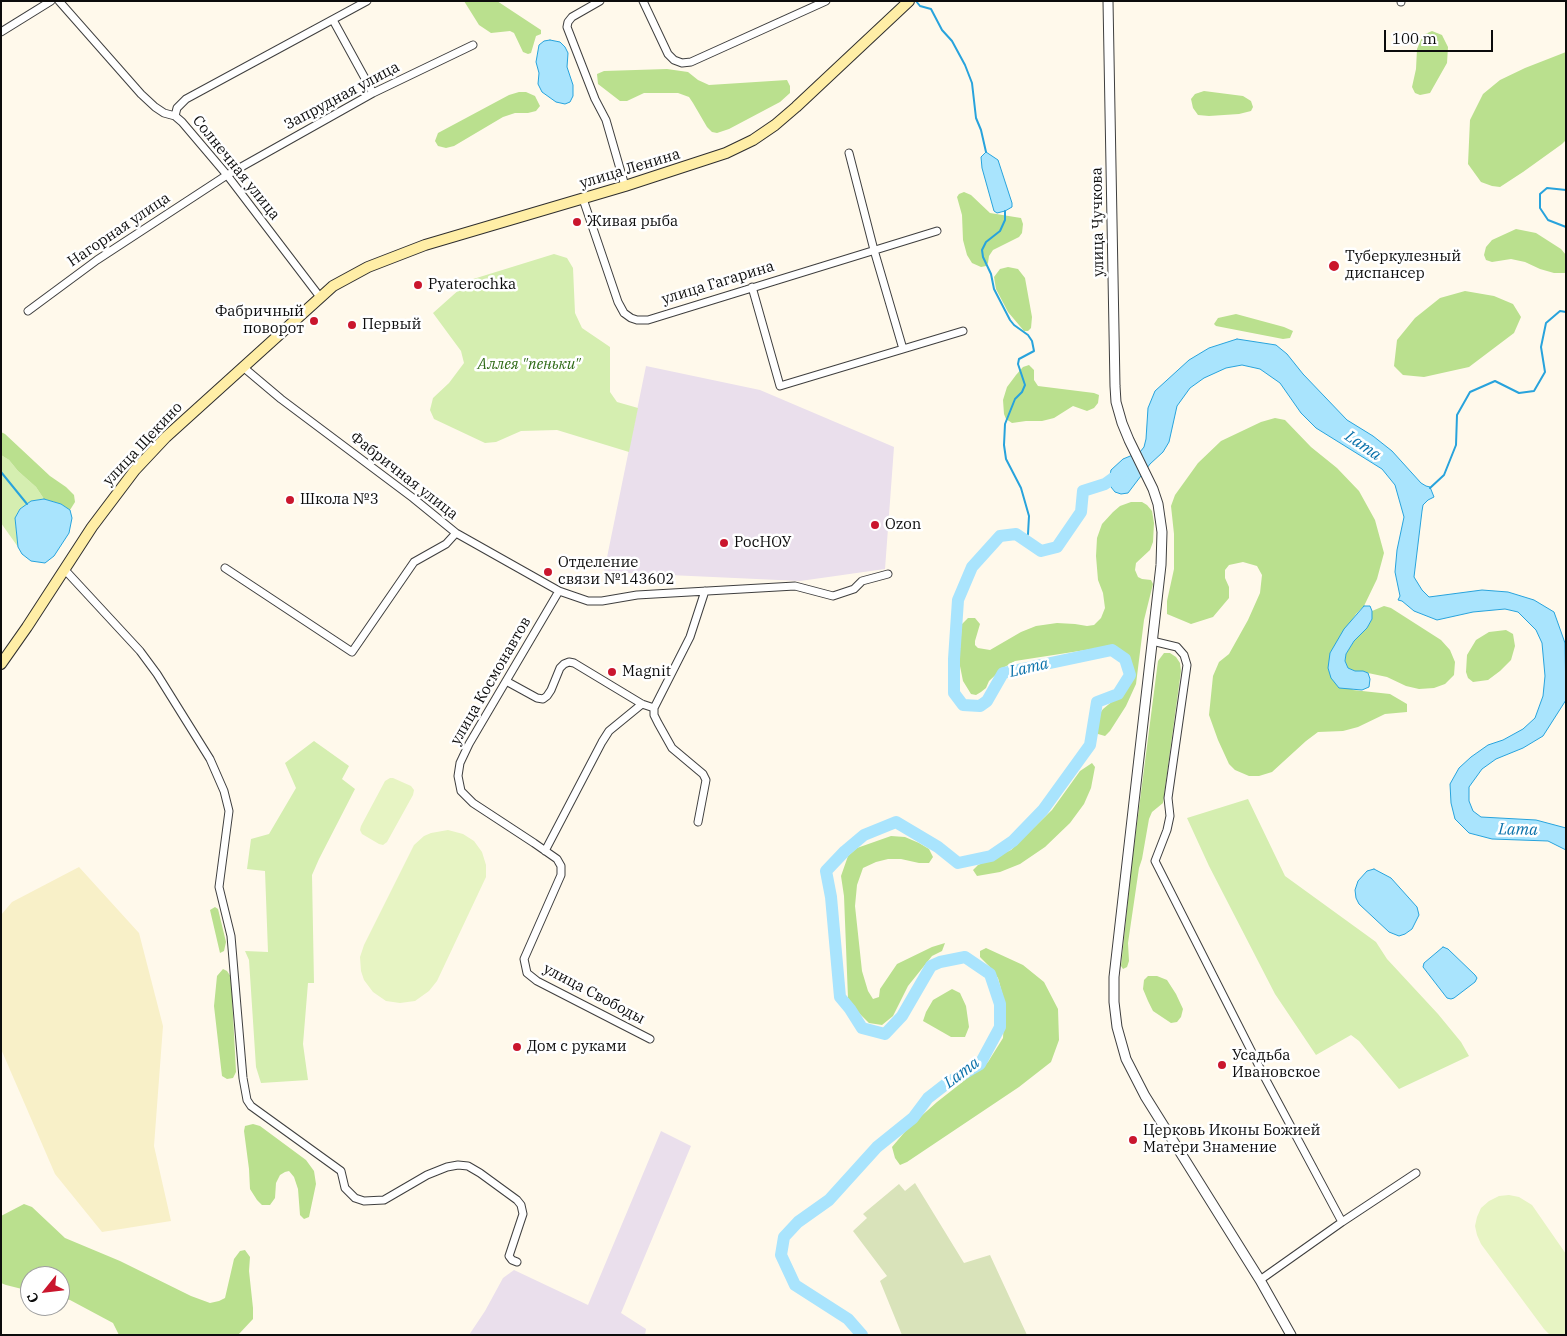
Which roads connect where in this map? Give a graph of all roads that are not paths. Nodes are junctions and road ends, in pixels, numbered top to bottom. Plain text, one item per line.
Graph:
1 (51, 1) edge
2 (59, 1) edge
3 (367, 1) edge
4 (600, 1) edge
5 (643, 1) edge
6 (826, 1) edge
7 (908, 1) edge
8 (1108, 1) edge
9 (333, 20) junction
10 (1, 32) edge
11 (473, 45) dead end
12 (373, 93) junction
13 (176, 116) junction
14 (849, 153) dead end
15 (227, 175) junction
16 (626, 186) junction
17 (583, 199) junction
18 (937, 231) dead end
19 (874, 250) junction
20 (752, 287) junction
21 (320, 297) junction
22 (28, 311) dead end
23 (963, 331) dead end
24 (903, 349) junction
25 (243, 367) junction
26 (456, 533) junction
27 (225, 568) dead end
28 (64, 570) junction
29 (888, 574) dead end
30 (559, 591) junction
31 (705, 591) junction
32 (1152, 641) junction
33 (1, 664) edge
34 (506, 681) junction
35 (642, 704) junction
36 (654, 708) junction
37 (698, 822) dead end
38 (545, 850) junction
39 (557, 859) joint
40 (650, 1039) dead end
41 (1416, 1172) dead end
42 (1342, 1222) junction
43 (517, 1262) dead end
44 (1260, 1280) junction
45 (1291, 1335) edge

1 - 10 street
2 - 13 street, Солнечная улица
3 - 9 street
4 - 16 street
5 - 6 street
7 - 16 main road, улица Ленина
8 - 32 street, улица Чучкова
9 - 12 street
9 - 13 street
11 - 12 street, Запрудная улица
12 - 15 street, Запрудная улица
13 - 15 street, Солнечная улица
14 - 19 street
15 - 21 street, Солнечная улица
15 - 22 street, Нагорная улица
16 - 17 main road, улица Ленина
17 - 20 street, улица Гагарина
17 - 21 main road, улица Ленина
18 - 19 street, улица Гагарина
19 - 20 street, улица Гагарина
19 - 24 street
20 - 24 street
21 - 25 main road, улица Щекино
23 - 24 street
25 - 26 street, Фабричная улица
25 - 28 main road, улица Щекино
26 - 27 street
26 - 30 street, Фабричная улица
28 - 33 main road, улица Щекино
28 - 43 street
29 - 31 street, Фабричная улица
30 - 31 street, Фабричная улица
30 - 34 street, улица Космонавтов
31 - 36 street
32 - 42 street
32 - 44 street, улица Чучкова
34 - 35 street
34 - 38 street, улица Космонавтов
35 - 36 street
35 - 38 street
36 - 37 street
38 - 39 street, улица Космонавтов
39 - 40 street, улица Свободы
41 - 42 street
42 - 44 street
44 - 45 street, улица Чучкова

